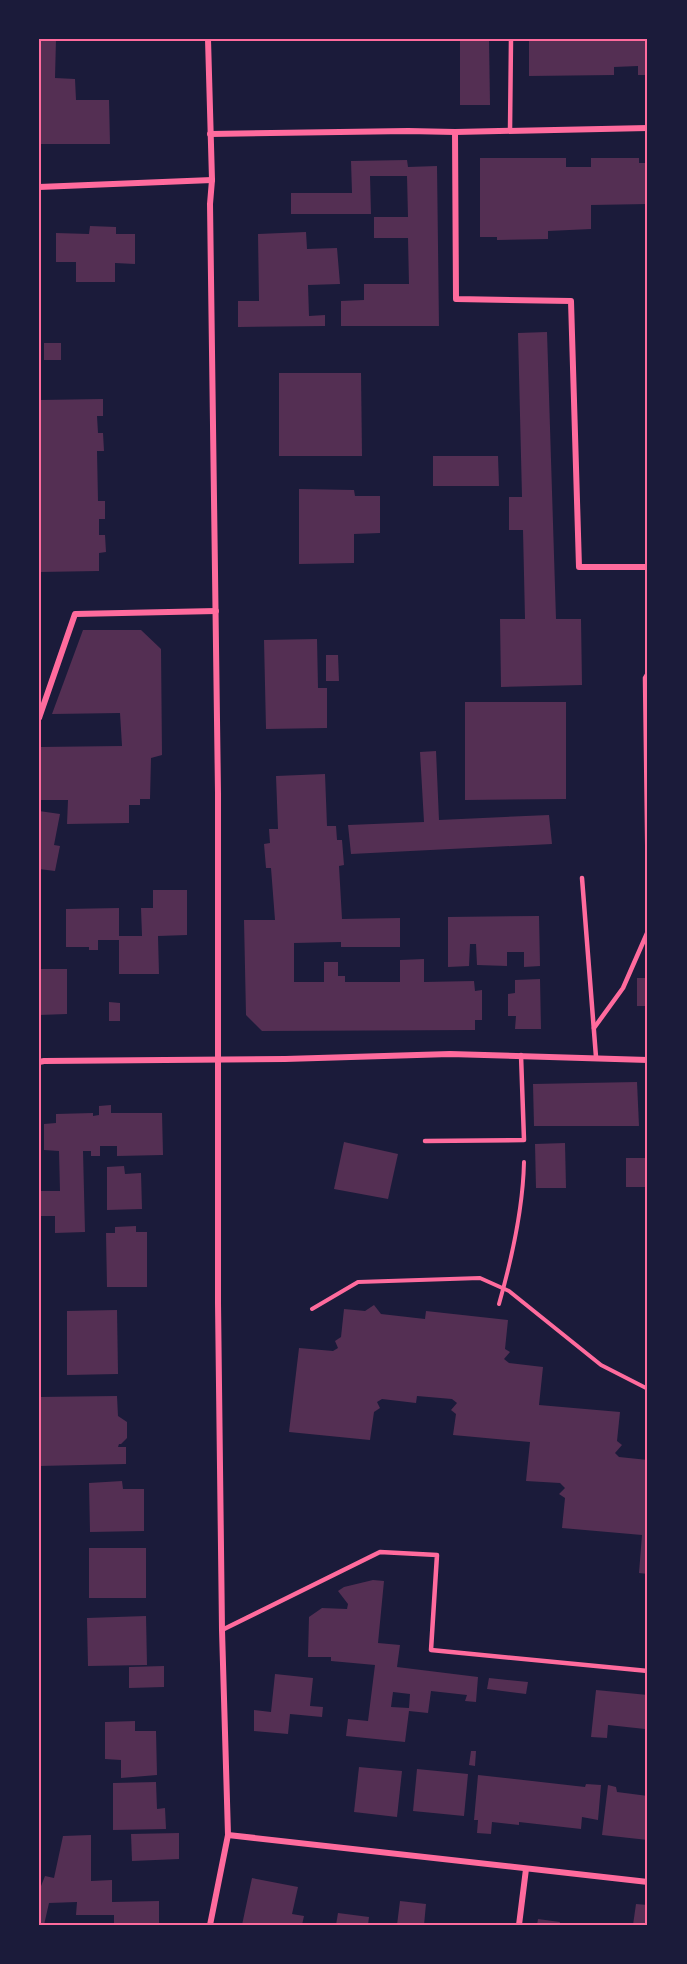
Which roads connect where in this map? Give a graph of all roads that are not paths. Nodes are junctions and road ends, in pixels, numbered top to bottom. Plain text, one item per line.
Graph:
1 (208, 39) edge
2 (511, 39) edge
3 (648, 128) edge
4 (510, 130) junction
5 (456, 132) junction
6 (210, 134) junction
7 (212, 180) junction
8 (39, 187) edge
9 (648, 567) edge
10 (216, 611) junction
11 (648, 673) edge
12 (39, 718) edge
13 (582, 878) dead end
14 (648, 901) edge
15 (648, 931) edge
16 (594, 1028) junction
17 (521, 1055) junction
18 (596, 1057) junction
19 (219, 1059) junction
20 (648, 1060) edge
21 (39, 1062) edge
22 (426, 1141) dead end
23 (222, 1630) junction
24 (648, 1671) edge
25 (228, 1835) junction
26 (526, 1869) junction
27 (648, 1882) edge
28 (210, 1925) edge
29 (519, 1925) edge

1 - 6 street
2 - 4 lane
3 - 4 street
4 - 5 street
5 - 6 street
5 - 9 street
6 - 7 street
7 - 8 street
7 - 10 street
10 - 12 street
10 - 19 street
11 - 14 lane
13 - 16 lane
15 - 16 lane
16 - 18 lane
17 - 18 street
17 - 19 street
17 - 22 lane
18 - 20 street
19 - 21 street
19 - 23 street
23 - 24 lane
23 - 25 street
25 - 26 street
25 - 28 street
26 - 27 street
26 - 29 street

